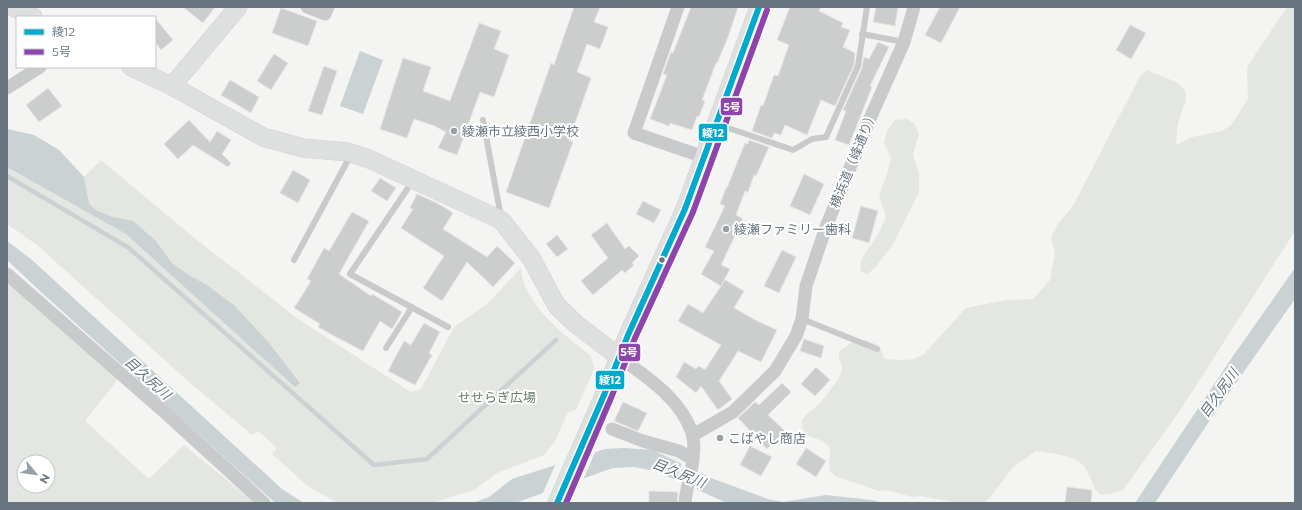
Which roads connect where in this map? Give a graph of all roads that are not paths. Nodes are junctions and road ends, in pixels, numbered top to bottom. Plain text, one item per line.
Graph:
1 (13, 7) edge
2 (238, 7) edge
3 (307, 7) edge
4 (328, 7) edge
5 (678, 7) edge
6 (759, 7) edge
7 (867, 7) edge
8 (914, 7) edge
9 (31, 16) edge
10 (862, 34) junction
11 (904, 42) junction
12 (38, 68) edge
13 (133, 68) edge
14 (172, 86) junction
15 (7, 88) edge
16 (484, 120) dead end
17 (717, 124) junction
18 (348, 152) junction
19 (704, 157) junction
20 (413, 178) junction
21 (501, 220) junction
22 (294, 260) dead end
23 (7, 274) edge
24 (412, 307) junction
25 (802, 319) junction
26 (448, 327) dead end
27 (386, 348) dead end
28 (877, 349) dead end
29 (619, 357) junction
30 (612, 429) dead end
31 (693, 435) junction
32 (693, 460) junction
33 (688, 499) edge
34 (264, 503) edge
35 (557, 503) edge

1 - 9 street
2 - 14 street
3 - 4 street
5 - 19 street
6 - 17 street
7 - 10 lane
8 - 11 street, 横浜道（峰通り）
10 - 11 lane
10 - 17 lane
11 - 25 street, 横浜道（峰通り）
12 - 15 street
13 - 14 street
14 - 18 street
16 - 21 lane
17 - 19 street
18 - 20 street
18 - 22 lane
19 - 29 street
20 - 21 street
20 - 24 lane
21 - 29 street
23 - 34 street
24 - 26 lane
24 - 27 lane
25 - 28 lane
25 - 31 street, 横浜道（峰通り）
29 - 31 street
29 - 35 street
30 - 32 street
31 - 32 street
32 - 33 street

